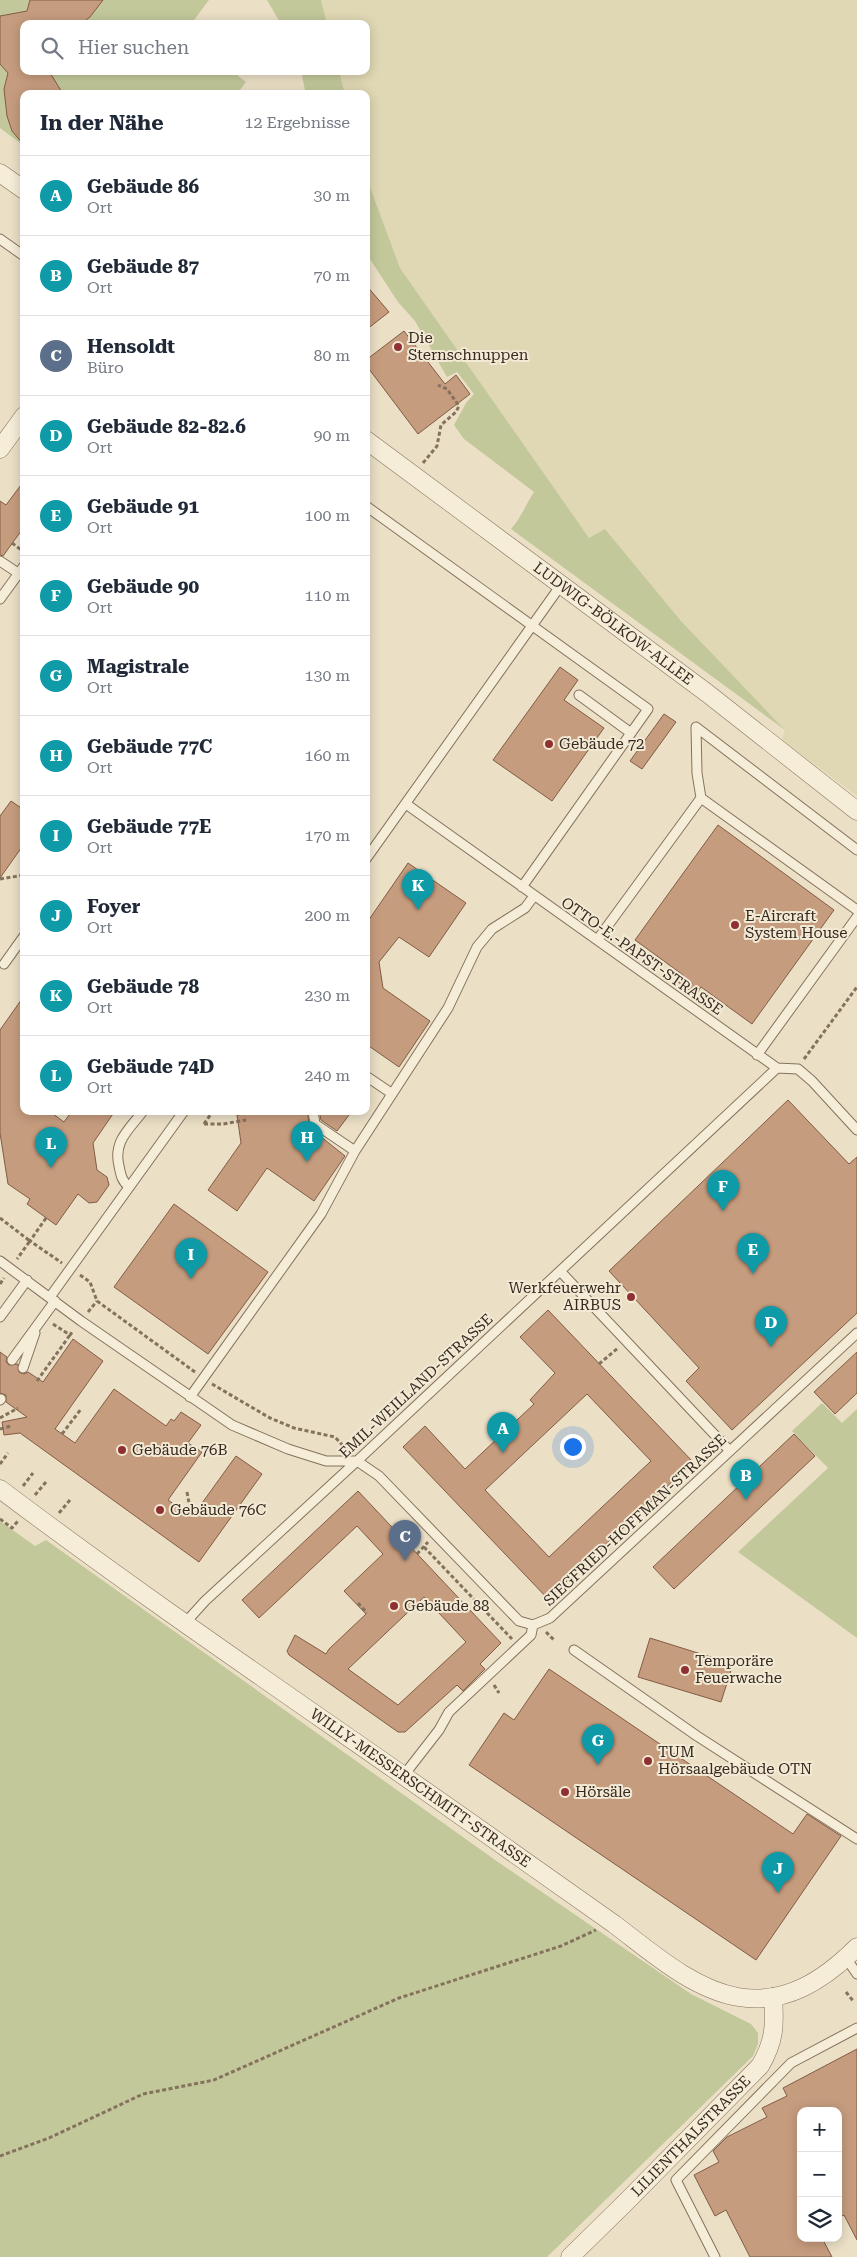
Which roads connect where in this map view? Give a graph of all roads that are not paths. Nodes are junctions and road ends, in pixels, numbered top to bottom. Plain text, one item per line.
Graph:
1 (0, 173) edge
2 (20, 187) edge
3 (0, 239) edge
4 (20, 253) edge
5 (20, 422) edge
6 (370, 443) edge
7 (0, 449) edge
8 (370, 509) edge
9 (0, 561) edge
10 (20, 570) edge
11 (20, 571) edge
12 (561, 585) junction
13 (0, 599) edge
14 (532, 626) junction
15 (579, 695) dead end
16 (631, 732) junction
17 (701, 798) junction
18 (406, 804) junction
19 (857, 811) edge
20 (857, 850) edge
21 (370, 854) edge
22 (522, 887) junction
23 (534, 896) junction
24 (857, 910) edge
25 (857, 917) edge
26 (598, 939) junction
27 (20, 942) edge
28 (4, 964) dead end
29 (757, 1055) junction
30 (776, 1068) junction
31 (370, 1079) edge
32 (391, 1093) junction
33 (140, 1115) edge
34 (181, 1115) edge
35 (314, 1115) edge
36 (857, 1130) edge
37 (355, 1151) junction
38 (129, 1187) junction
39 (0, 1261) edge
40 (560, 1271) junction
41 (27, 1280) junction
42 (52, 1299) junction
43 (0, 1317) edge
44 (39, 1324) junction
45 (857, 1333) edge
46 (12, 1360) dead end
47 (23, 1368) dead end
48 (190, 1397) junction
49 (730, 1451) junction
50 (357, 1461) junction
51 (0, 1490) edge
52 (186, 1622) junction
53 (533, 1625) junction
54 (574, 1650) dead end
55 (404, 1775) junction
56 (857, 1839) edge
57 (851, 1953) edge
58 (857, 1974) edge
59 (772, 1996) junction
60 (857, 2028) edge
61 (668, 2174) junction
62 (570, 2257) edge
63 (715, 2257) edge

1 - 2 street
3 - 4 lane
5 - 7 street
6 - 12 street, LUDWIG-BÖLKOW-ALLEE
8 - 14 lane
9 - 10 lane
11 - 13 lane
12 - 14 lane
12 - 19 street, LUDWIG-BÖLKOW-ALLEE
14 - 16 lane
14 - 18 lane
15 - 16 lane
16 - 22 lane
17 - 20 lane
17 - 24 lane
17 - 26 lane
18 - 21 lane
18 - 22 lane, OTTO-E.-PAPST-STRASSE
22 - 23 lane, OTTO-E.-PAPST-STRASSE
23 - 26 lane, OTTO-E.-PAPST-STRASSE
23 - 32 lane
25 - 29 lane
26 - 29 lane, OTTO-E.-PAPST-STRASSE
27 - 28 lane
29 - 30 lane, OTTO-E.-PAPST-STRASSE
30 - 36 lane
30 - 40 lane, EMIL-WEILLAND-STRASSE
31 - 32 lane
32 - 37 lane
33 - 38 lane
34 - 38 lane
35 - 37 lane
37 - 48 lane
38 - 42 lane
39 - 41 lane
40 - 49 lane
40 - 50 lane, EMIL-WEILLAND-STRASSE
41 - 42 lane
41 - 43 lane
42 - 44 lane
42 - 48 lane
44 - 46 lane
44 - 47 lane
45 - 49 lane, SIEGFRIED-HOFFMAN-STRASSE
48 - 50 lane
49 - 53 lane, SIEGFRIED-HOFFMAN-STRASSE
50 - 52 lane, EMIL-WEILLAND-STRASSE
50 - 53 lane
51 - 52 street, WILLY-MESSERSCHMITT-STRASSE
52 - 55 street, WILLY-MESSERSCHMITT-STRASSE
53 - 55 lane, SIEGFRIED-HOFFMAN-STRASSE
54 - 56 lane
55 - 59 street, WILLY-MESSERSCHMITT-STRASSE
57 - 58 lane
57 - 59 street, WILLY-MESSERSCHMITT-STRASSE
59 - 61 street, LILIENTHALSTRASSE
60 - 61 lane
61 - 62 street, LILIENTHALSTRASSE
61 - 63 lane

